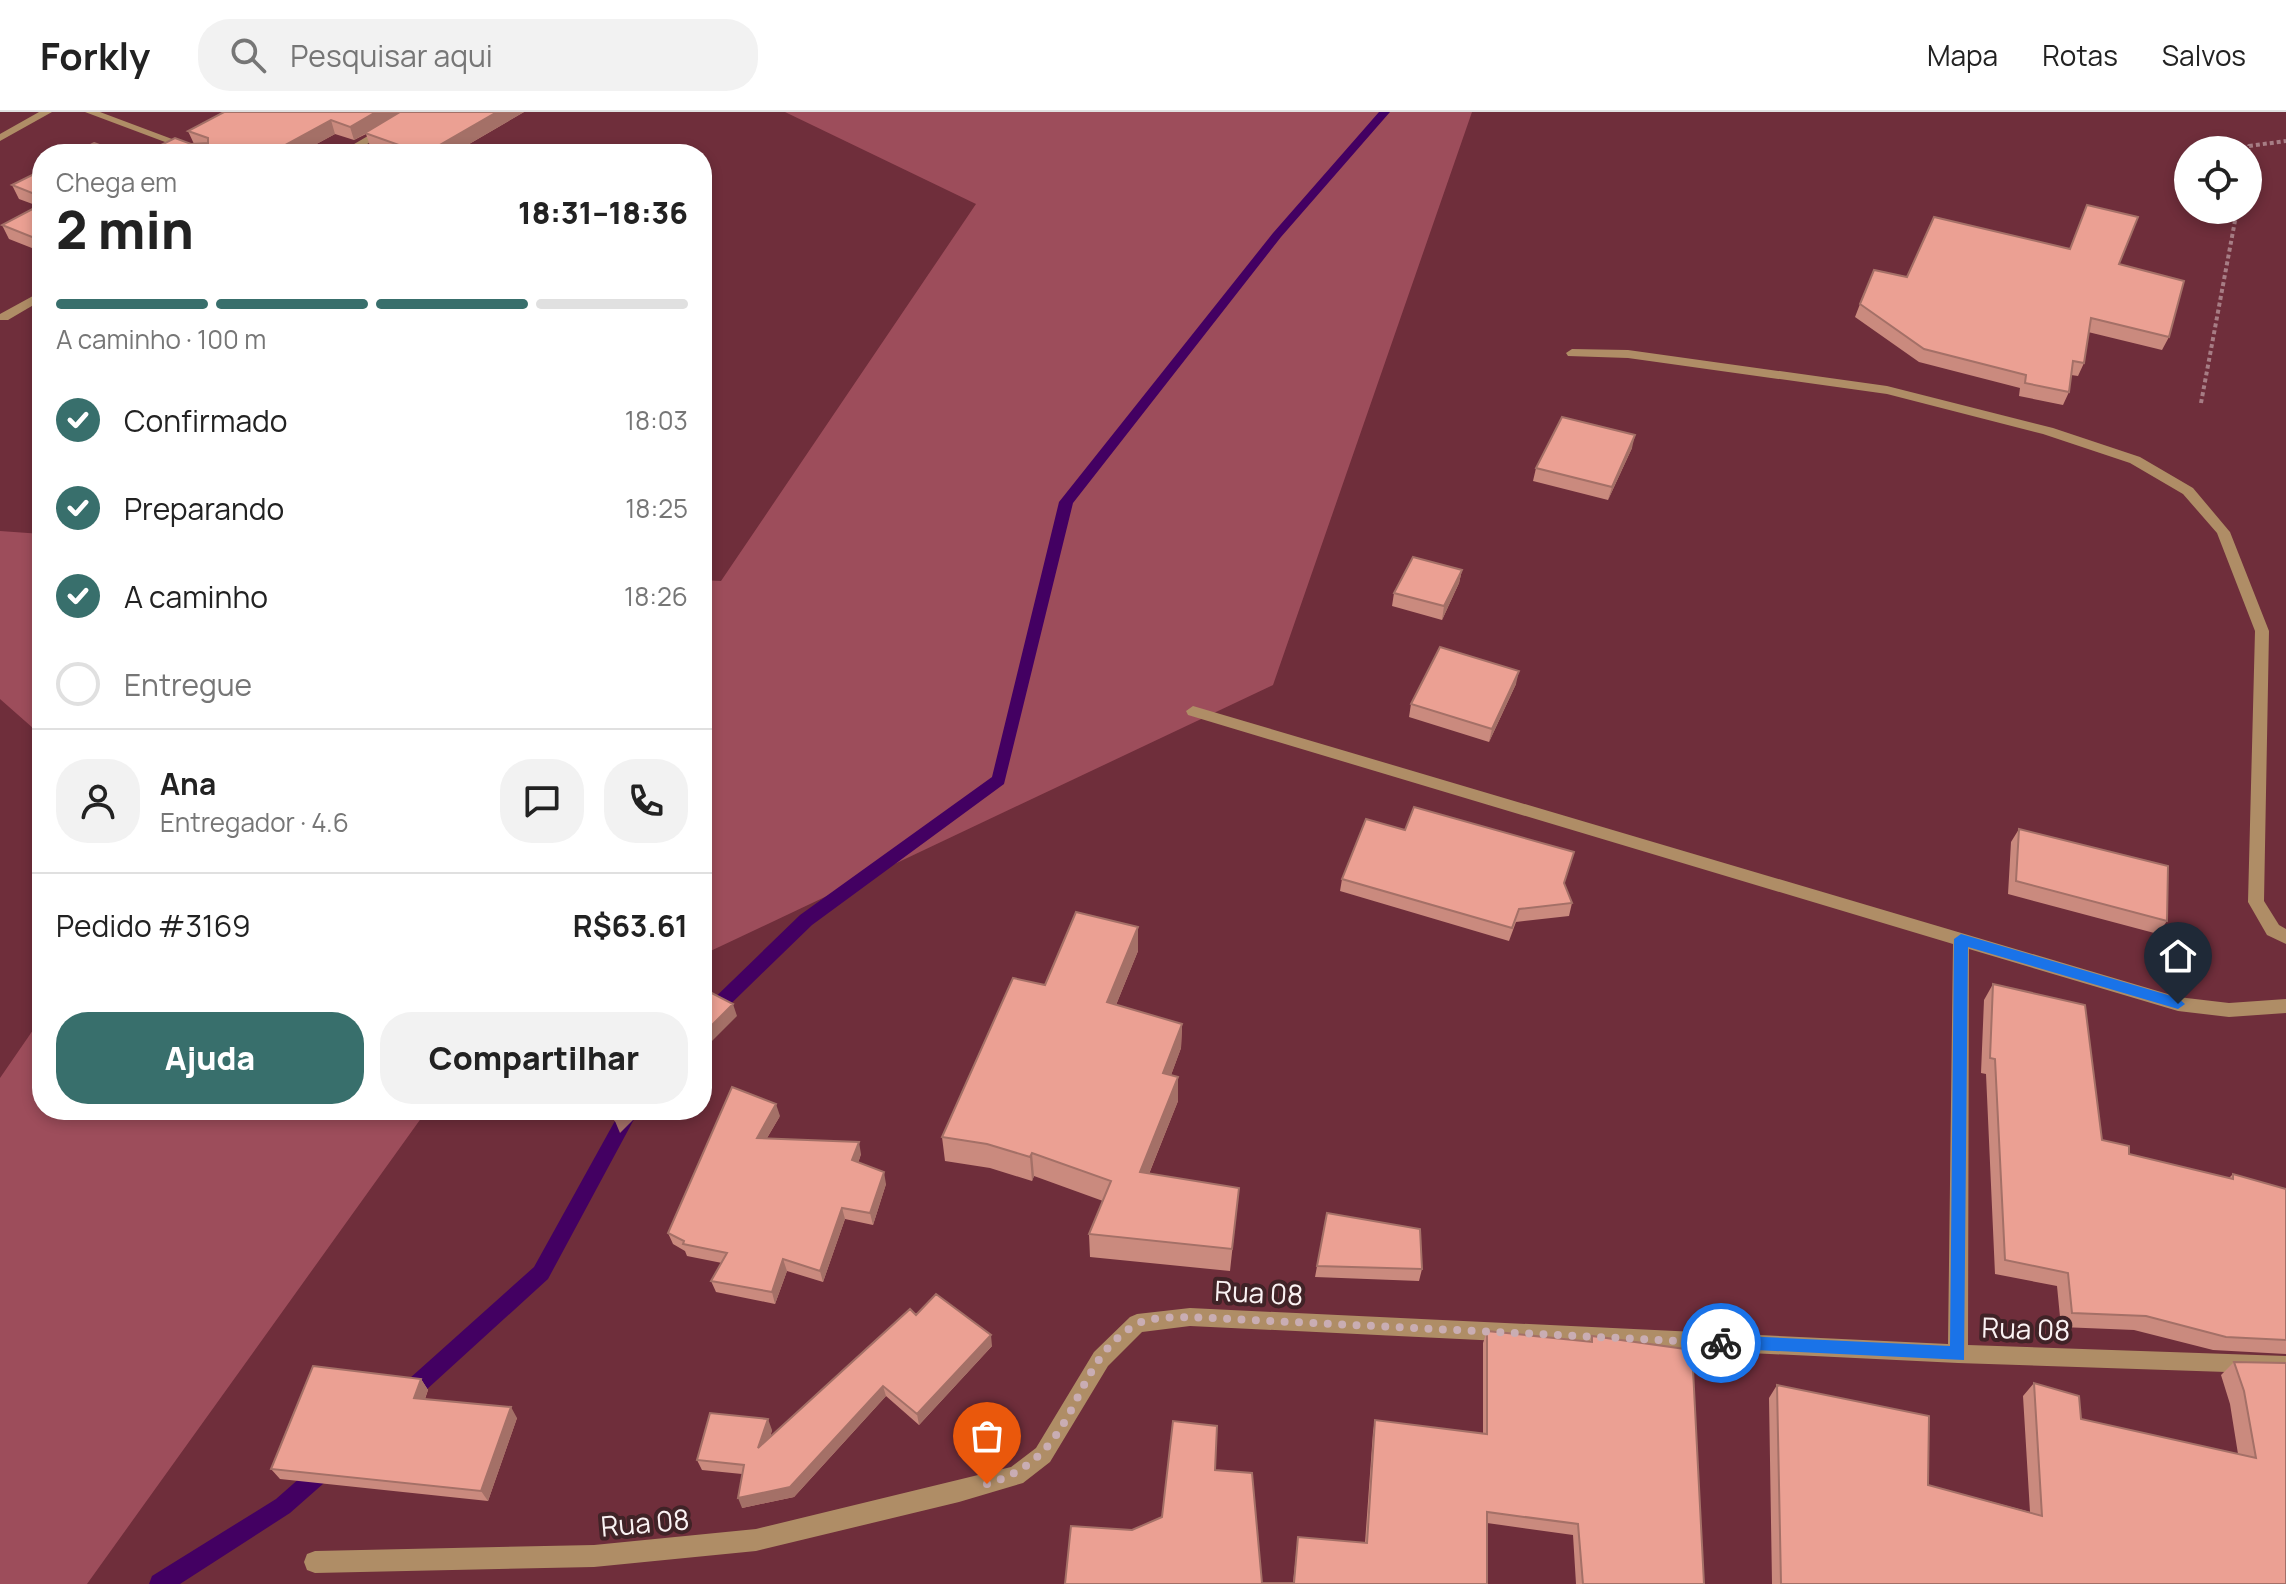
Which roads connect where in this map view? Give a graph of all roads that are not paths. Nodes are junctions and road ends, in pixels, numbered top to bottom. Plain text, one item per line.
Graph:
1 (47, 112) edge
2 (90, 112) edge
3 (417, 112) edge
4 (0, 138) edge
5 (179, 144) edge
6 (360, 144) edge
7 (32, 301) edge
8 (4, 317) dead end
9 (1572, 353) dead end
10 (1193, 711) dead end
11 (2286, 937) edge
12 (1961, 939) junction
13 (2286, 1006) edge
14 (1958, 1354) junction
15 (2286, 1365) edge
16 (315, 1562) dead end

1 - 4 street
2 - 5 street
3 - 6 street
7 - 8 street
9 - 11 street
10 - 12 street
12 - 13 street
12 - 14 street
14 - 15 street, Rua 08
14 - 16 street, Rua 08

